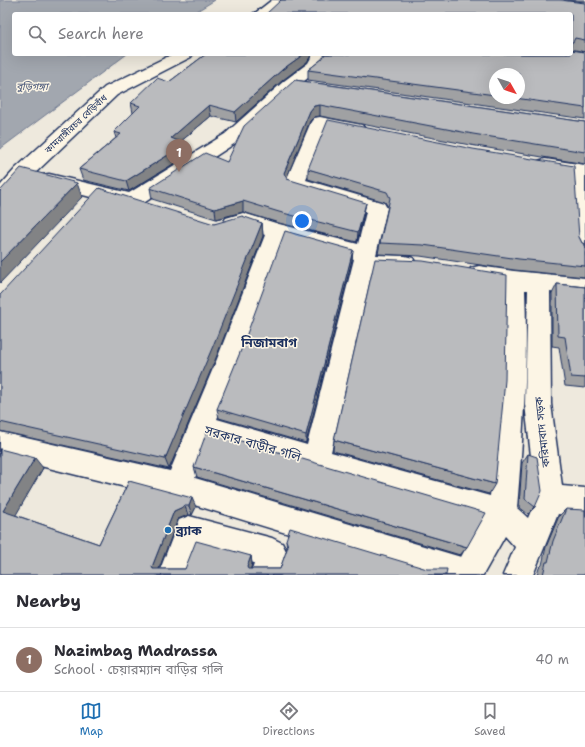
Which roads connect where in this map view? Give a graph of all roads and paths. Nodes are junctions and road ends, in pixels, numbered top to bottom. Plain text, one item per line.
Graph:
1 (282, 0) edge
2 (264, 12) edge
3 (181, 56) edge
4 (321, 56) edge
5 (290, 84) junction
6 (313, 88) edge
7 (373, 132) edge
8 (525, 161) edge
9 (582, 171) edge
10 (23, 173) junction
11 (99, 193) junction
12 (0, 198) edge
13 (132, 201) junction
14 (153, 208) edge
15 (84, 210) edge
16 (216, 229) edge
17 (277, 231) junction
18 (585, 247) edge
19 (364, 258) junction
20 (420, 265) edge
21 (459, 271) edge
22 (526, 281) junction
23 (585, 287) edge
24 (200, 426) junction
25 (0, 444) edge
26 (316, 460) junction
27 (178, 486) junction
28 (550, 499) junction
29 (585, 502) edge
30 (502, 513) junction
31 (532, 543) junction
32 (173, 575) edge
33 (265, 575) edge
34 (467, 575) edge
35 (518, 575) edge

1 - 2 street
3 - 10 street, কামরাঙ্গীরচর বেড়িবাঁধ
4 - 5 street
5 - 6 street
5 - 13 street
7 - 19 street
8 - 9 street
9 - 18 street
10 - 11 street
10 - 12 street, কামরাঙ্গীরচর বেড়িবাঁধ
11 - 13 street
11 - 15 street
13 - 14 street
16 - 17 street
17 - 19 street
17 - 24 street
19 - 20 street
19 - 26 street
21 - 22 street
22 - 23 street
22 - 28 street, করিমাবাদ সড়ক
22 - 30 street
24 - 26 street, সরকার বাড়ীর গলি
24 - 27 street, সরকার বাড়ীর গলি
25 - 27 street
26 - 30 street, সরকার বাড়ীর গলি
27 - 34 street
28 - 29 street
28 - 31 street, করিমাবাদ সড়ক
30 - 31 street, সরকার বাড়ীর গলি
30 - 34 street
31 - 35 street, করিমাবাদ সড়ক
32 - 33 street

